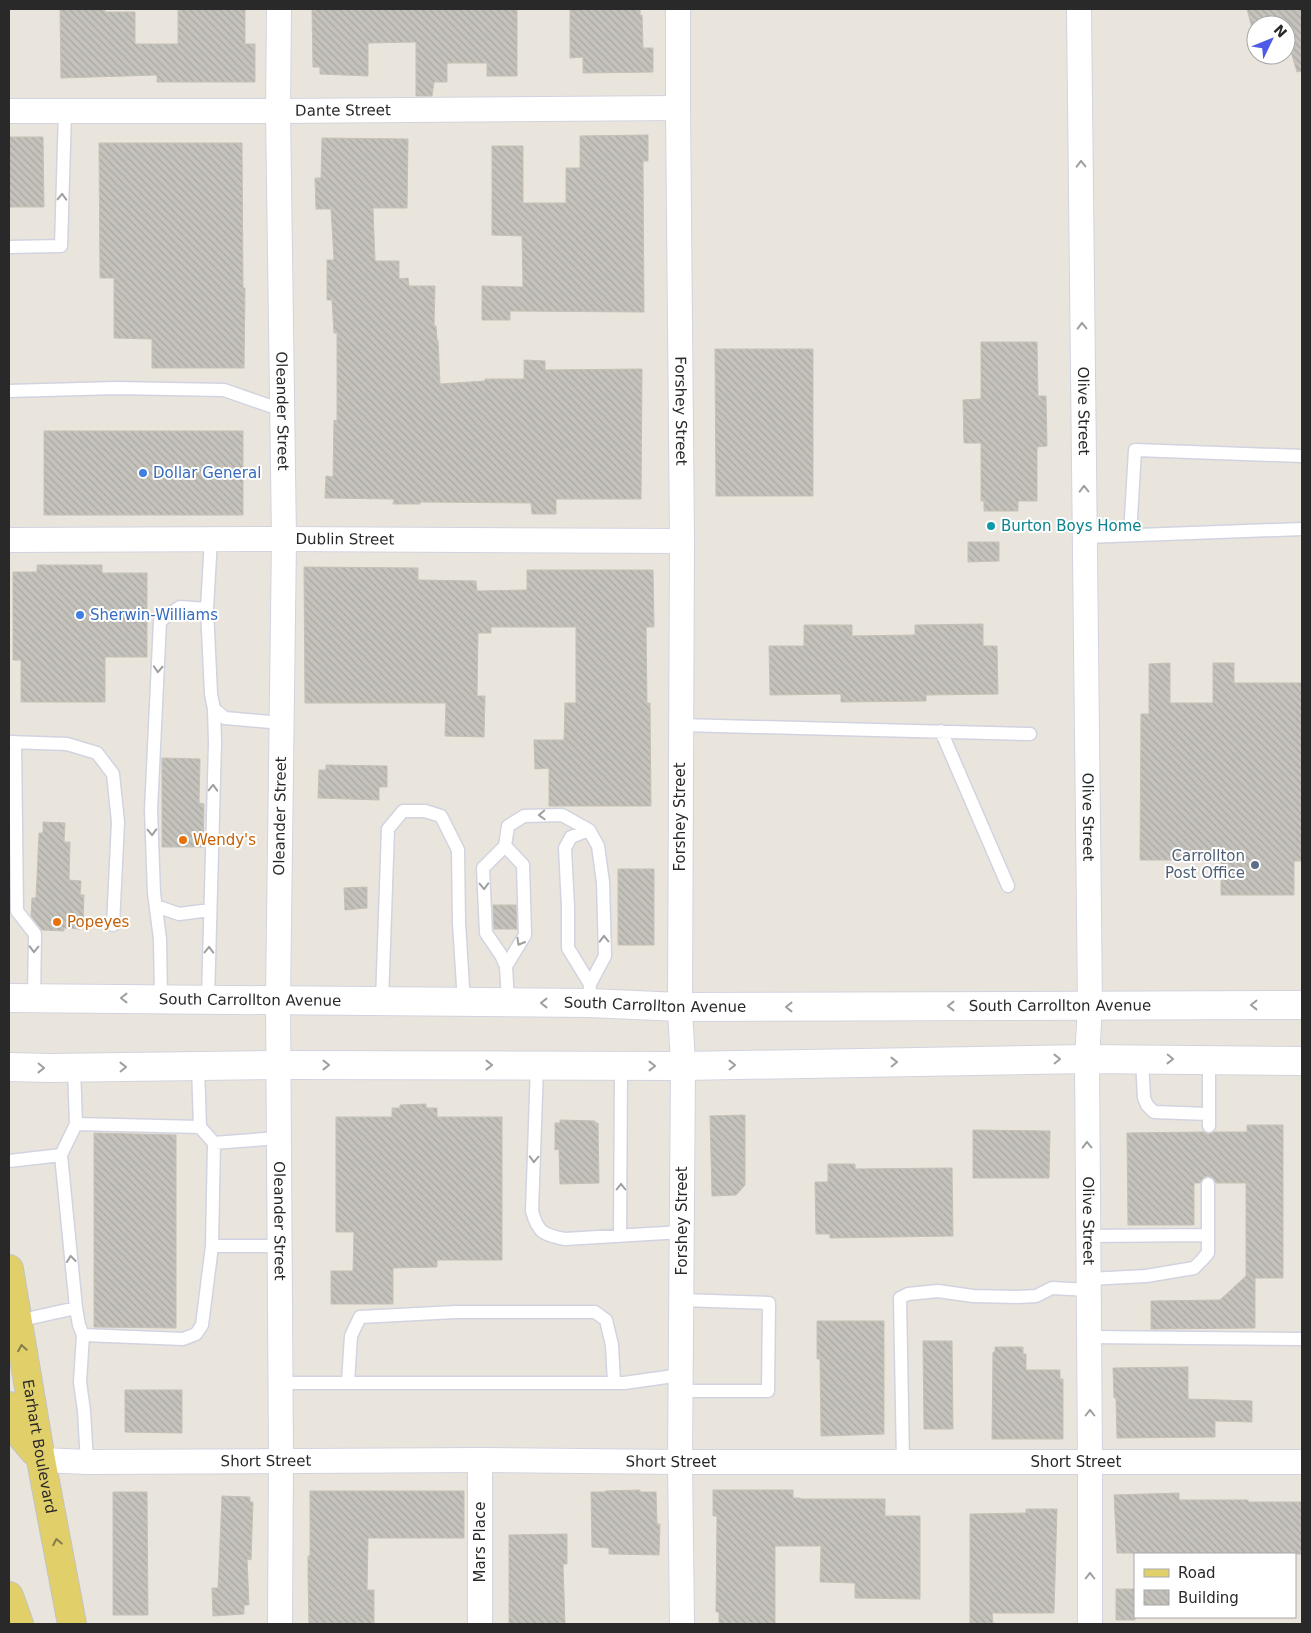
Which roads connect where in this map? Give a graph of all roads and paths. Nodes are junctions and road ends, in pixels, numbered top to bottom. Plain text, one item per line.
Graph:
1 (279, 9) edge
2 (678, 9) edge
3 (1079, 9) edge
4 (678, 108) junction
5 (9, 110) edge
6 (65, 111) junction
7 (278, 111) junction
8 (9, 247) edge
9 (9, 391) edge
10 (282, 410) junction
11 (1302, 456) edge
12 (1302, 529) edge
13 (1130, 535) junction
14 (1084, 537) junction
15 (212, 539) junction
16 (284, 539) junction
17 (9, 540) edge
18 (682, 541) junction
19 (208, 609) junction
20 (214, 709) junction
21 (281, 722) junction
22 (681, 725) junction
23 (940, 731) junction
24 (1030, 734) dead end
25 (12, 742) edge
26 (589, 830) junction
27 (505, 846) junction
28 (1008, 886) dead end
29 (156, 906) junction
30 (13, 907) edge
31 (210, 910) junction
32 (113, 925) dead end
33 (506, 966) junction
34 (589, 994) junction
35 (21, 998) edge
36 (161, 999) junction
37 (208, 999) junction
38 (278, 999) junction
39 (382, 1001) junction
40 (464, 1002) junction
41 (508, 1003) junction
42 (1302, 1005) edge
43 (1090, 1006) junction
44 (680, 1007) junction
45 (1087, 1059) junction
46 (1142, 1059) junction
47 (1209, 1060) junction
48 (1302, 1061) edge
49 (277, 1065) junction
50 (198, 1066) junction
51 (537, 1066) junction
52 (621, 1066) junction
53 (683, 1066) junction
54 (9, 1067) edge
55 (74, 1068) junction
56 (76, 1124) junction
57 (200, 1127) junction
58 (278, 1138) junction
59 (214, 1142) junction
60 (61, 1155) junction
61 (9, 1161) edge
62 (1208, 1184) dead end
63 (682, 1232) junction
64 (1208, 1235) junction
65 (620, 1236) junction
66 (1088, 1236) junction
67 (212, 1246) junction
68 (279, 1246) junction
69 (9, 1269) edge
70 (1089, 1284) junction
71 (682, 1300) junction
72 (76, 1308) junction
73 (17, 1320) junction
74 (83, 1334) junction
75 (1090, 1337) junction
76 (1302, 1339) edge
77 (280, 1382) junction
78 (348, 1382) junction
79 (614, 1383) junction
80 (681, 1383) junction
81 (9, 1406) edge
82 (41, 1460) junction
83 (281, 1460) junction
84 (480, 1460) junction
85 (87, 1462) junction
86 (680, 1462) junction
87 (903, 1462) junction
88 (1090, 1462) junction
89 (1302, 1462) edge
90 (65, 1582) junction
91 (9, 1596) edge
92 (19, 1624) edge
93 (55, 1624) edge
94 (72, 1624) edge
95 (280, 1624) edge
96 (480, 1624) edge
97 (682, 1624) edge
98 (1090, 1624) edge

1 - 7 street, Oleander Street
2 - 4 street, Forshey Street
14 -> 3 street, Olive Street
4 - 7 street, Dante Street
4 - 18 street, Forshey Street
5 - 6 street, Dante Street
6 - 7 street, Dante Street
8 -> 6 lane
7 - 10 street, Oleander Street
9 - 10 lane
10 - 16 street, Oleander Street
11 - 13 lane
12 - 13 lane
13 - 14 lane
14 - 43 street, Olive Street
15 - 16 street, Dublin Street
15 - 17 street, Dublin Street
15 - 19 lane
16 - 18 street, Dublin Street
16 - 21 street, Oleander Street
18 - 22 street, Forshey Street
19 - 20 lane
19 -> 29 lane
20 - 21 lane
31 -> 20 lane
21 - 38 street, Oleander Street
22 - 23 lane
22 - 44 street, Forshey Street
23 - 24 lane
23 - 28 lane
25 - 30 lane
25 - 32 lane
26 -> 27 lane
34 -> 26 lane
26 - 34 lane
27 -> 33 lane
27 -> 33 lane
29 - 31 lane
29 - 36 lane
30 -> 35 lane
37 -> 31 lane
33 - 41 lane
34 -> 41 main road, South Carrollton Avenue
34 - 44 main road, South Carrollton Avenue
36 -> 35 main road, South Carrollton Avenue
36 - 37 main road, South Carrollton Avenue
37 - 38 main road, South Carrollton Avenue
38 - 39 main road, South Carrollton Avenue
38 - 49 street, Oleander Street
39 - 40 main road, South Carrollton Avenue
39 - 40 lane
40 - 41 main road, South Carrollton Avenue
42 -> 43 main road, South Carrollton Avenue
43 -> 44 main road, South Carrollton Avenue
43 - 45 street, Olive Street
44 - 53 street, Forshey Street
45 - 46 main road
53 -> 45 main road
66 -> 45 street, Olive Street
46 -> 47 main road
46 - 47 lane
47 - 48 main road
49 - 50 main road
49 -> 51 main road
49 - 58 street, Oleander Street
55 -> 50 main road
50 - 57 lane
51 - 52 main road
51 -> 65 lane
52 -> 53 main road
65 -> 52 lane
53 - 63 street, Forshey Street
54 -> 55 main road
55 - 56 lane
56 - 57 lane
56 - 60 lane
57 - 59 lane
58 - 59 lane
58 - 68 street, Oleander Street
59 - 67 lane
60 - 61 lane
72 -> 60 lane
62 - 64 lane
63 - 65 lane
63 - 71 street, Forshey Street
64 - 66 lane
64 - 70 lane
66 - 70 street, Olive Street
67 - 68 lane
67 - 74 lane
68 - 77 street, Oleander Street
69 - 73 main road, Earhart Boulevard
70 - 75 street, Olive Street
70 - 87 lane
71 - 80 street, Forshey Street
71 - 80 lane
72 - 73 lane
72 - 74 lane
82 -> 73 main road, Earhart Boulevard
74 - 85 lane
75 - 76 lane
88 -> 75 street, Olive Street
77 - 78 lane
77 - 83 street, Oleander Street
78 - 79 lane
78 - 79 lane
79 - 80 lane
80 - 86 street, Forshey Street
81 - 82 main road
82 - 85 street, Short Street
90 -> 82 main road, Earhart Boulevard
83 - 84 street, Short Street
83 - 85 street, Short Street
83 - 95 street, Oleander Street
84 - 86 street, Short Street
84 - 96 street, Mars Place
86 - 87 street, Short Street
86 - 97 street, Forshey Street
87 - 88 street, Short Street
88 - 89 street, Short Street
98 -> 88 street, Olive Street
90 - 93 main road
90 - 94 main road, Earhart Boulevard
91 - 92 main road

